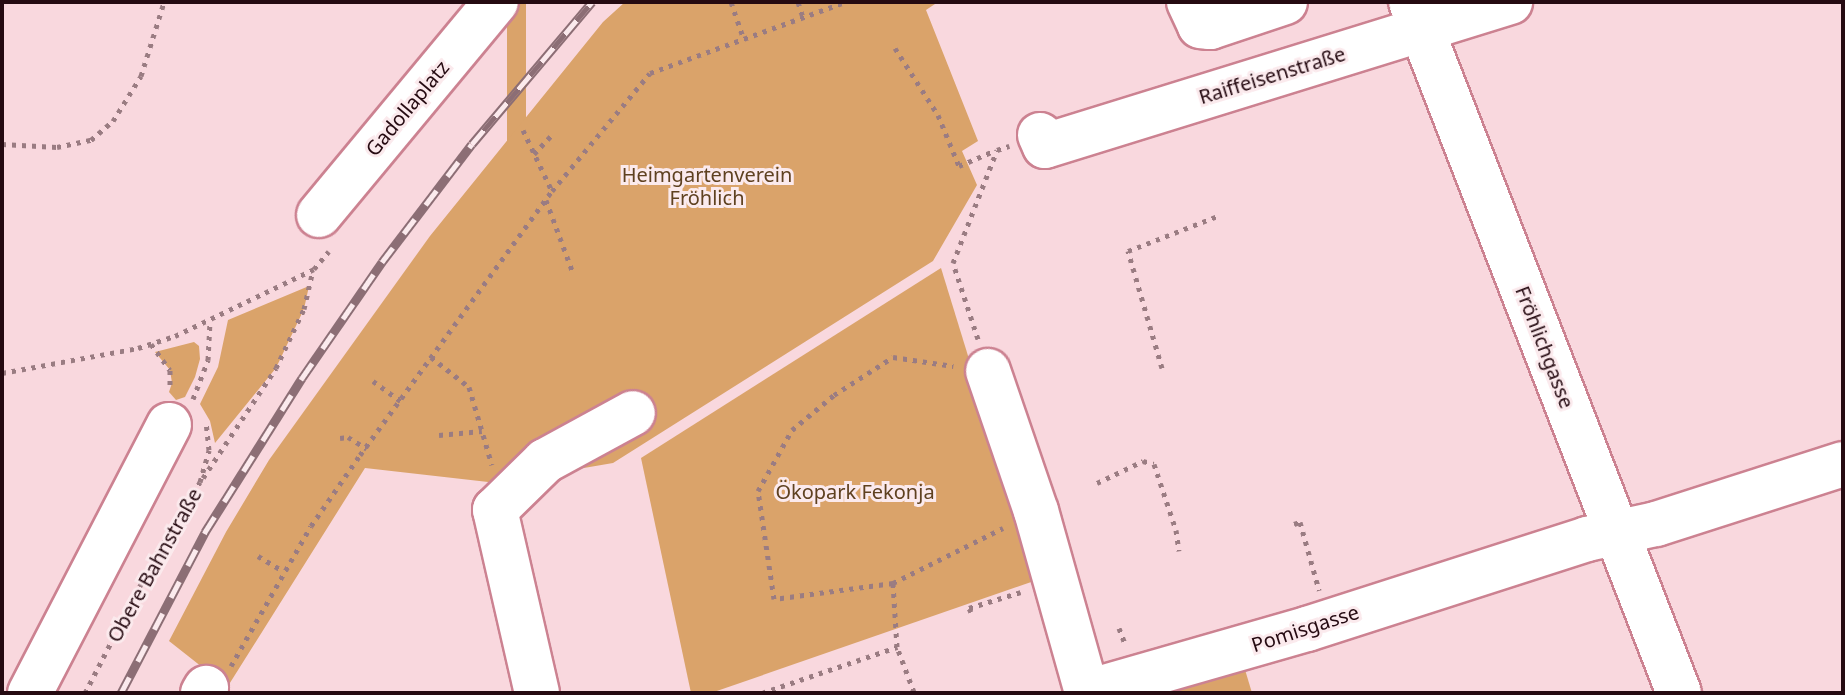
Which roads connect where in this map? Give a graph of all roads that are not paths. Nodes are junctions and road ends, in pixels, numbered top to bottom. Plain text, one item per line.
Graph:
1 (496, 2) edge
2 (1189, 2) edge
3 (1285, 2) edge
4 (1510, 2) edge
5 (1416, 14) edge
6 (1040, 135) road end
7 (319, 215) dead end
8 (988, 371) road end
9 (172, 407) road end
10 (633, 413) dead end
11 (1843, 464) edge
12 (1617, 533) junction
13 (30, 693) edge
14 (537, 693) edge
15 (1679, 693) edge

1 - 7 street, Gadollaplatz
2 - 3 street
4 - 5 street, Raiffeisenstraße
5 - 6 street, Raiffeisenstraße
5 - 12 street, Fröhlichgasse
8 - 12 street, Pomisgasse
9 - 13 street
10 - 14 street
11 - 12 street, Pomisgasse
12 - 15 street, Fröhlichgasse

